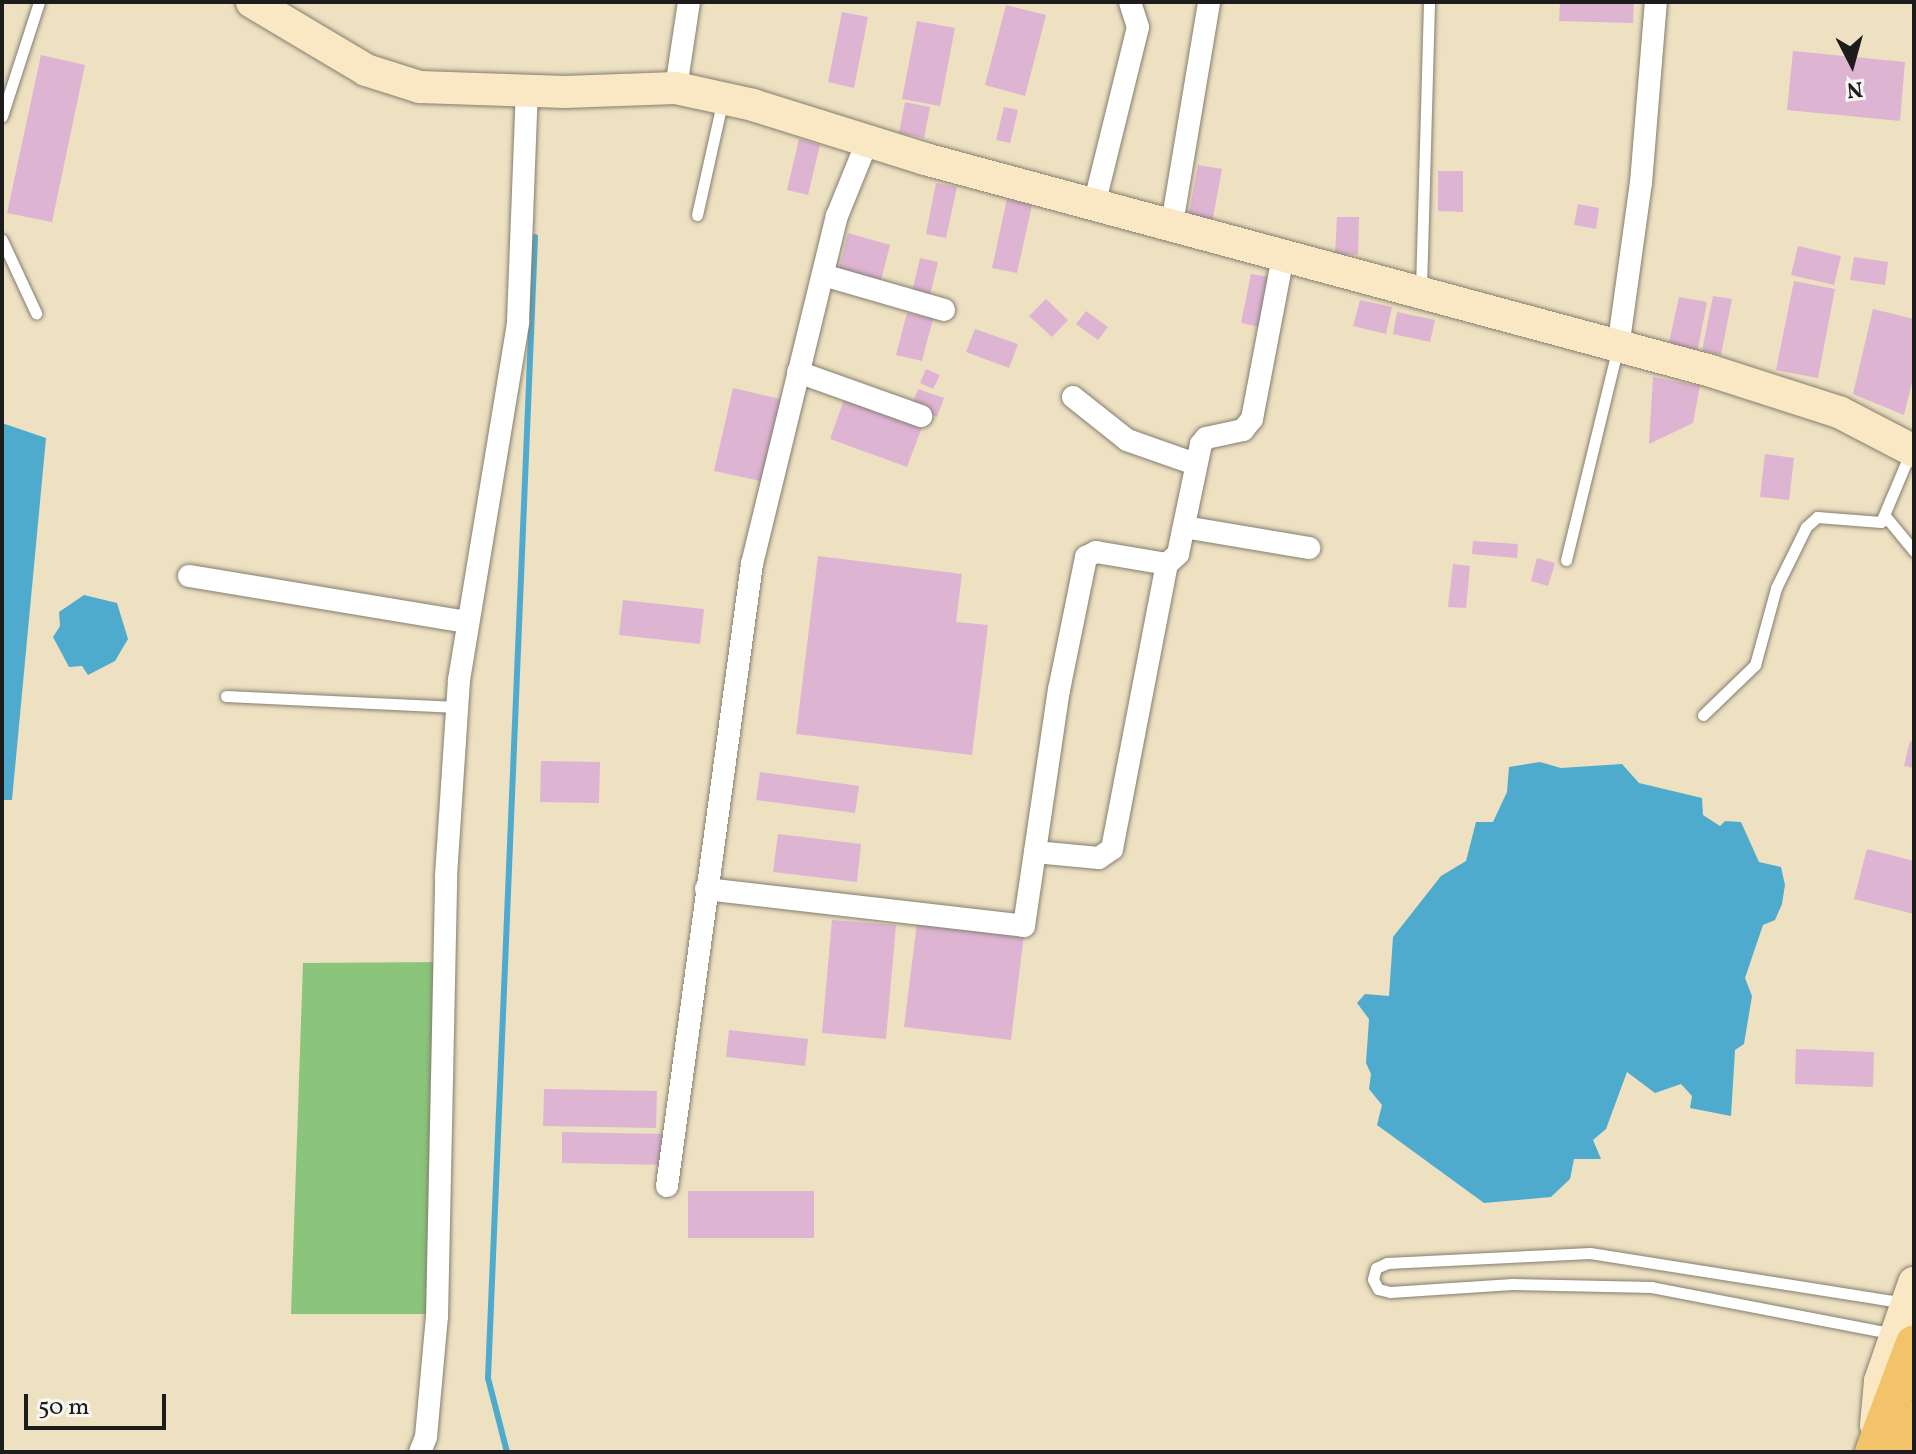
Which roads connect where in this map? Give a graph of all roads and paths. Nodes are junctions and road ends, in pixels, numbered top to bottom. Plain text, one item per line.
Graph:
1 (39, 2) edge
2 (252, 2) edge
3 (689, 2) edge
4 (1130, 2) edge
5 (1209, 2) edge
6 (1429, 2) edge
7 (1656, 2) edge
8 (676, 88) junction
9 (527, 90) junction
10 (723, 99) junction
11 (2, 116) edge
12 (867, 142) junction
13 (1095, 201) junction
14 (697, 215) dead end
15 (1172, 224) junction
16 (2, 240) edge
17 (1283, 257) junction
18 (823, 275) junction
19 (1421, 296) junction
20 (944, 310) dead end
21 (36, 313) dead end
22 (1618, 348) junction
23 (798, 372) junction
24 (1073, 397) dead end
25 (921, 416) dead end
26 (1913, 451) edge
27 (1195, 464) junction
28 (1886, 517) junction
29 (1184, 527) junction
30 (1309, 548) dead end
31 (1914, 551) edge
32 (1566, 560) dead end
33 (1167, 564) junction
34 (189, 576) dead end
35 (467, 622) junction
36 (226, 696) dead end
37 (457, 707) junction
38 (1703, 715) dead end
39 (1035, 852) junction
40 (706, 889) junction
41 (667, 1186) dead end
42 (1910, 1293) edge
43 (1905, 1339) edge
44 (1914, 1418) edge
45 (1884, 1449) edge
46 (420, 1452) edge

1 - 11 lane
2 - 9 main road
3 - 8 street
4 - 13 street
5 - 15 street
6 - 19 lane
7 - 22 street
8 - 9 main road
8 - 10 main road
9 - 35 street
10 - 12 main road
10 - 14 lane
12 - 13 main road
12 - 18 street
13 - 15 main road
15 - 17 main road
16 - 21 lane
17 - 19 main road
17 - 27 street
18 - 20 street
18 - 23 street
19 - 22 main road
22 - 26 main road
22 - 32 lane
23 - 25 street
23 - 40 street
24 - 27 street
26 - 28 lane
27 - 29 street
28 - 31 lane
28 - 38 lane
29 - 30 street
29 - 33 street
33 - 39 street
33 - 39 street
34 - 35 street
35 - 37 street
36 - 37 lane
37 - 46 street
39 - 40 street
40 - 41 street
42 - 43 main road
42 - 43 lane
43 - 45 main road
44 - 45 main road

